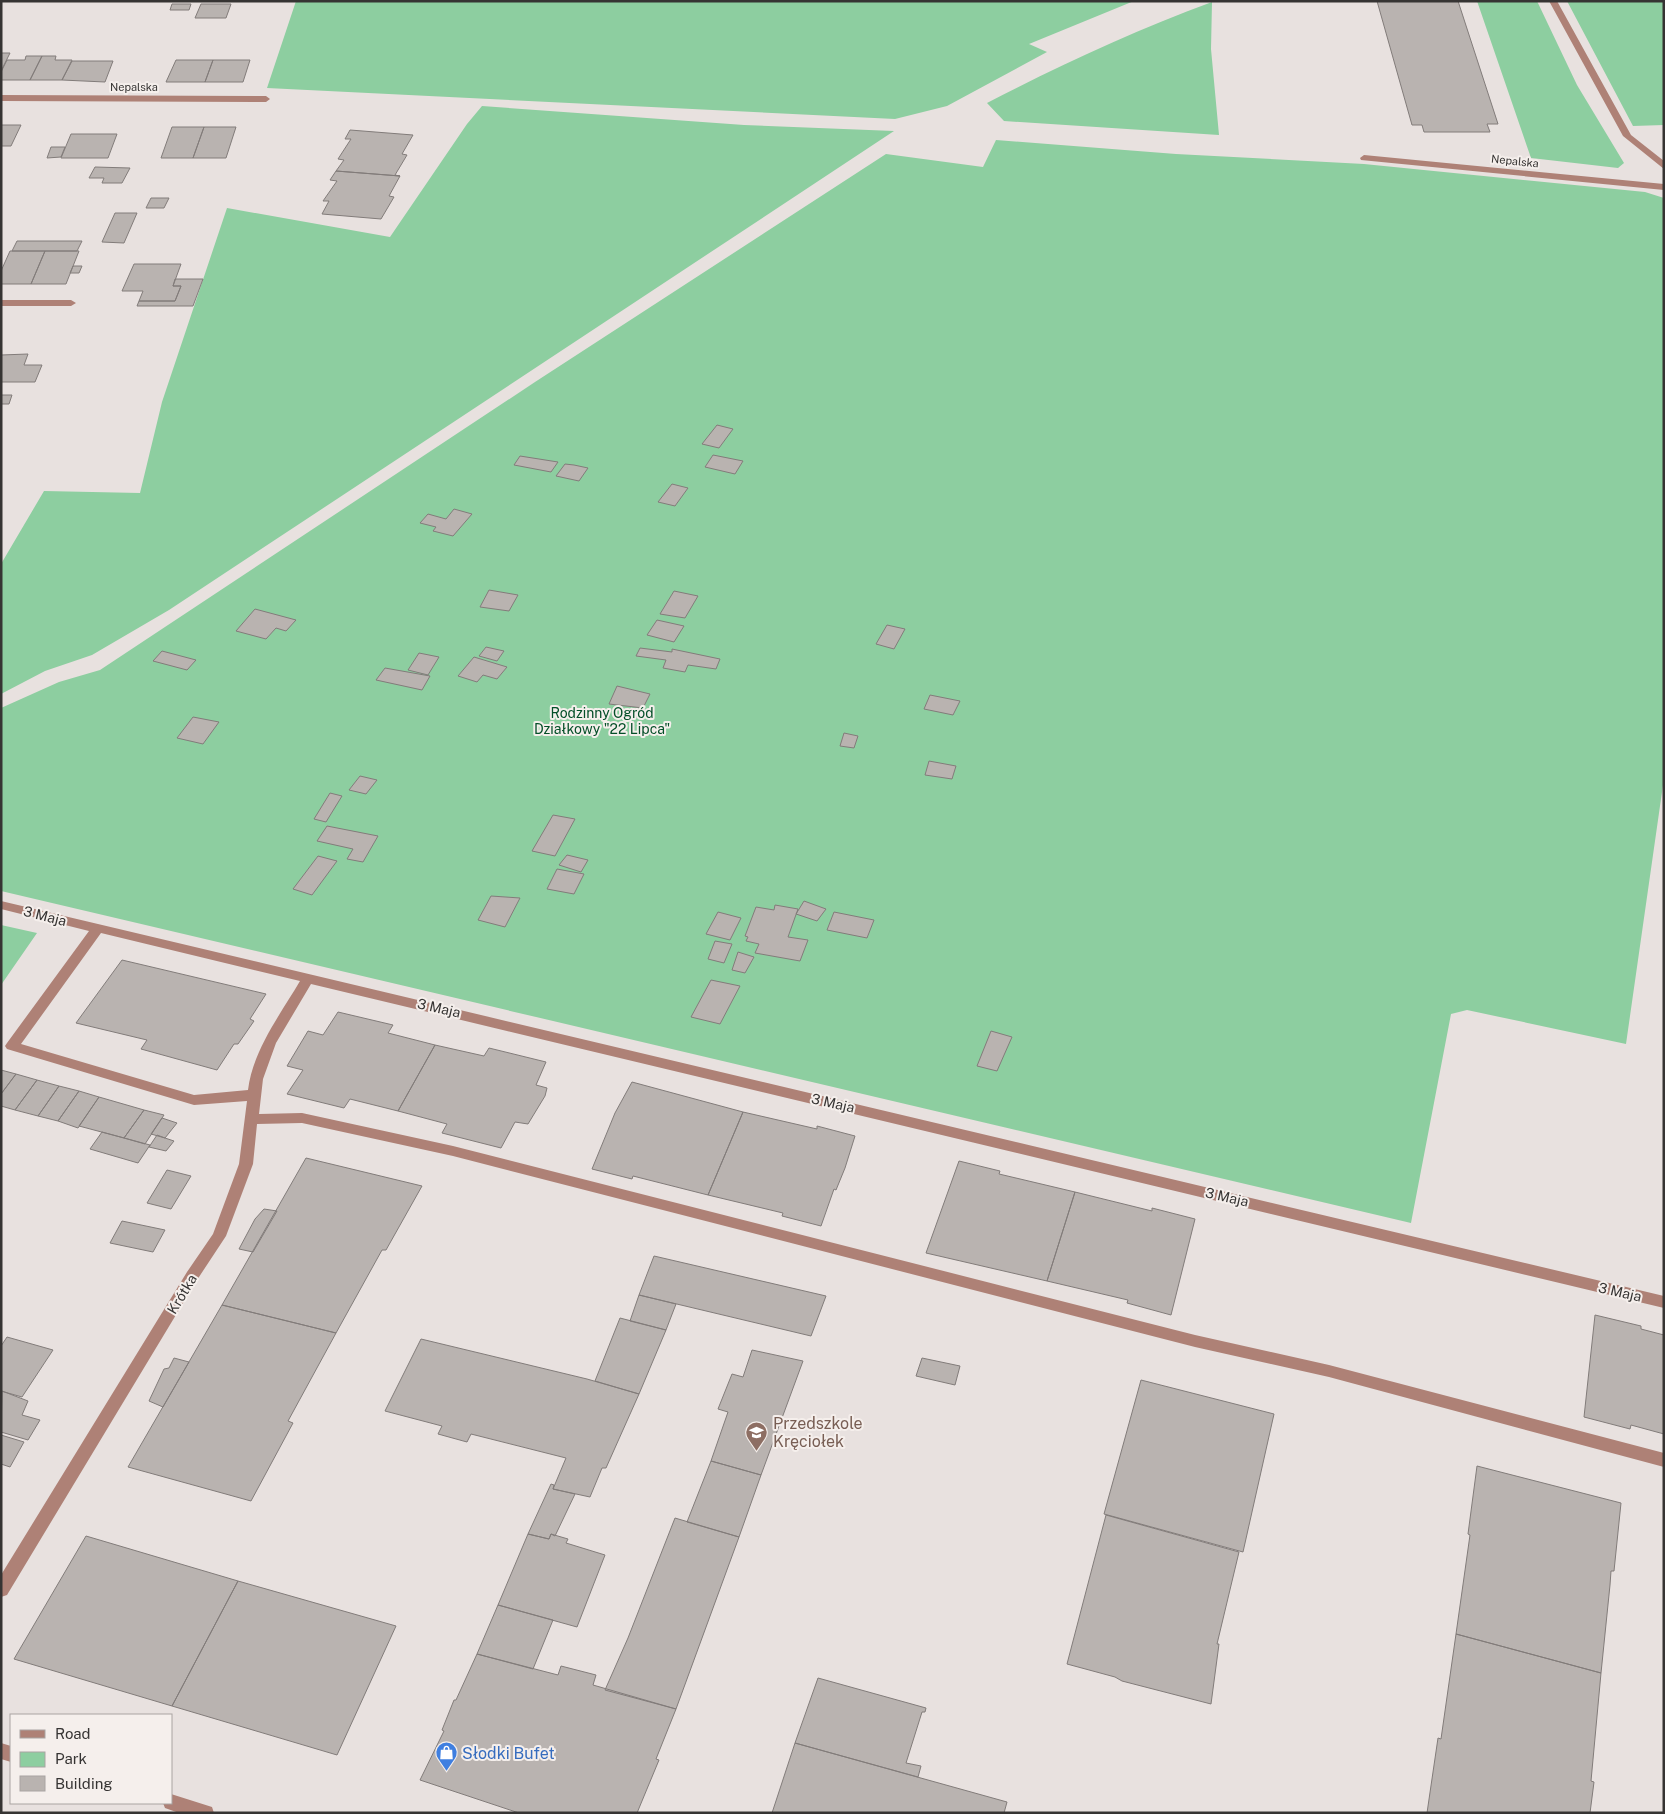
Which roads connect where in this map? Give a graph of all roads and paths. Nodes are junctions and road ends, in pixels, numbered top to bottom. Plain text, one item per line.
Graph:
1 (1554, 1) edge
2 (1, 98) edge
3 (266, 99) dead end
4 (1364, 158) dead end
5 (1664, 166) edge
6 (1664, 187) edge
7 (1, 303) edge
8 (71, 303) dead end
9 (1, 905) edge
10 (96, 929) junction
11 (309, 977) junction
12 (255, 1096) junction
13 (253, 1119) junction
14 (1664, 1302) edge
15 (1664, 1460) edge
16 (1, 1590) edge
17 (172, 1802) edge
18 (206, 1813) edge

1 - 5 street
2 - 3 street, Nepalska
4 - 6 street, Nepalska
7 - 8 street
9 - 10 street, 3 Maja
10 - 11 street, 3 Maja
10 - 12 street
11 - 12 street, Krótka
11 - 14 street, 3 Maja
12 - 13 street, Krótka
13 - 15 street
13 - 16 street, Krótka
17 - 18 street

